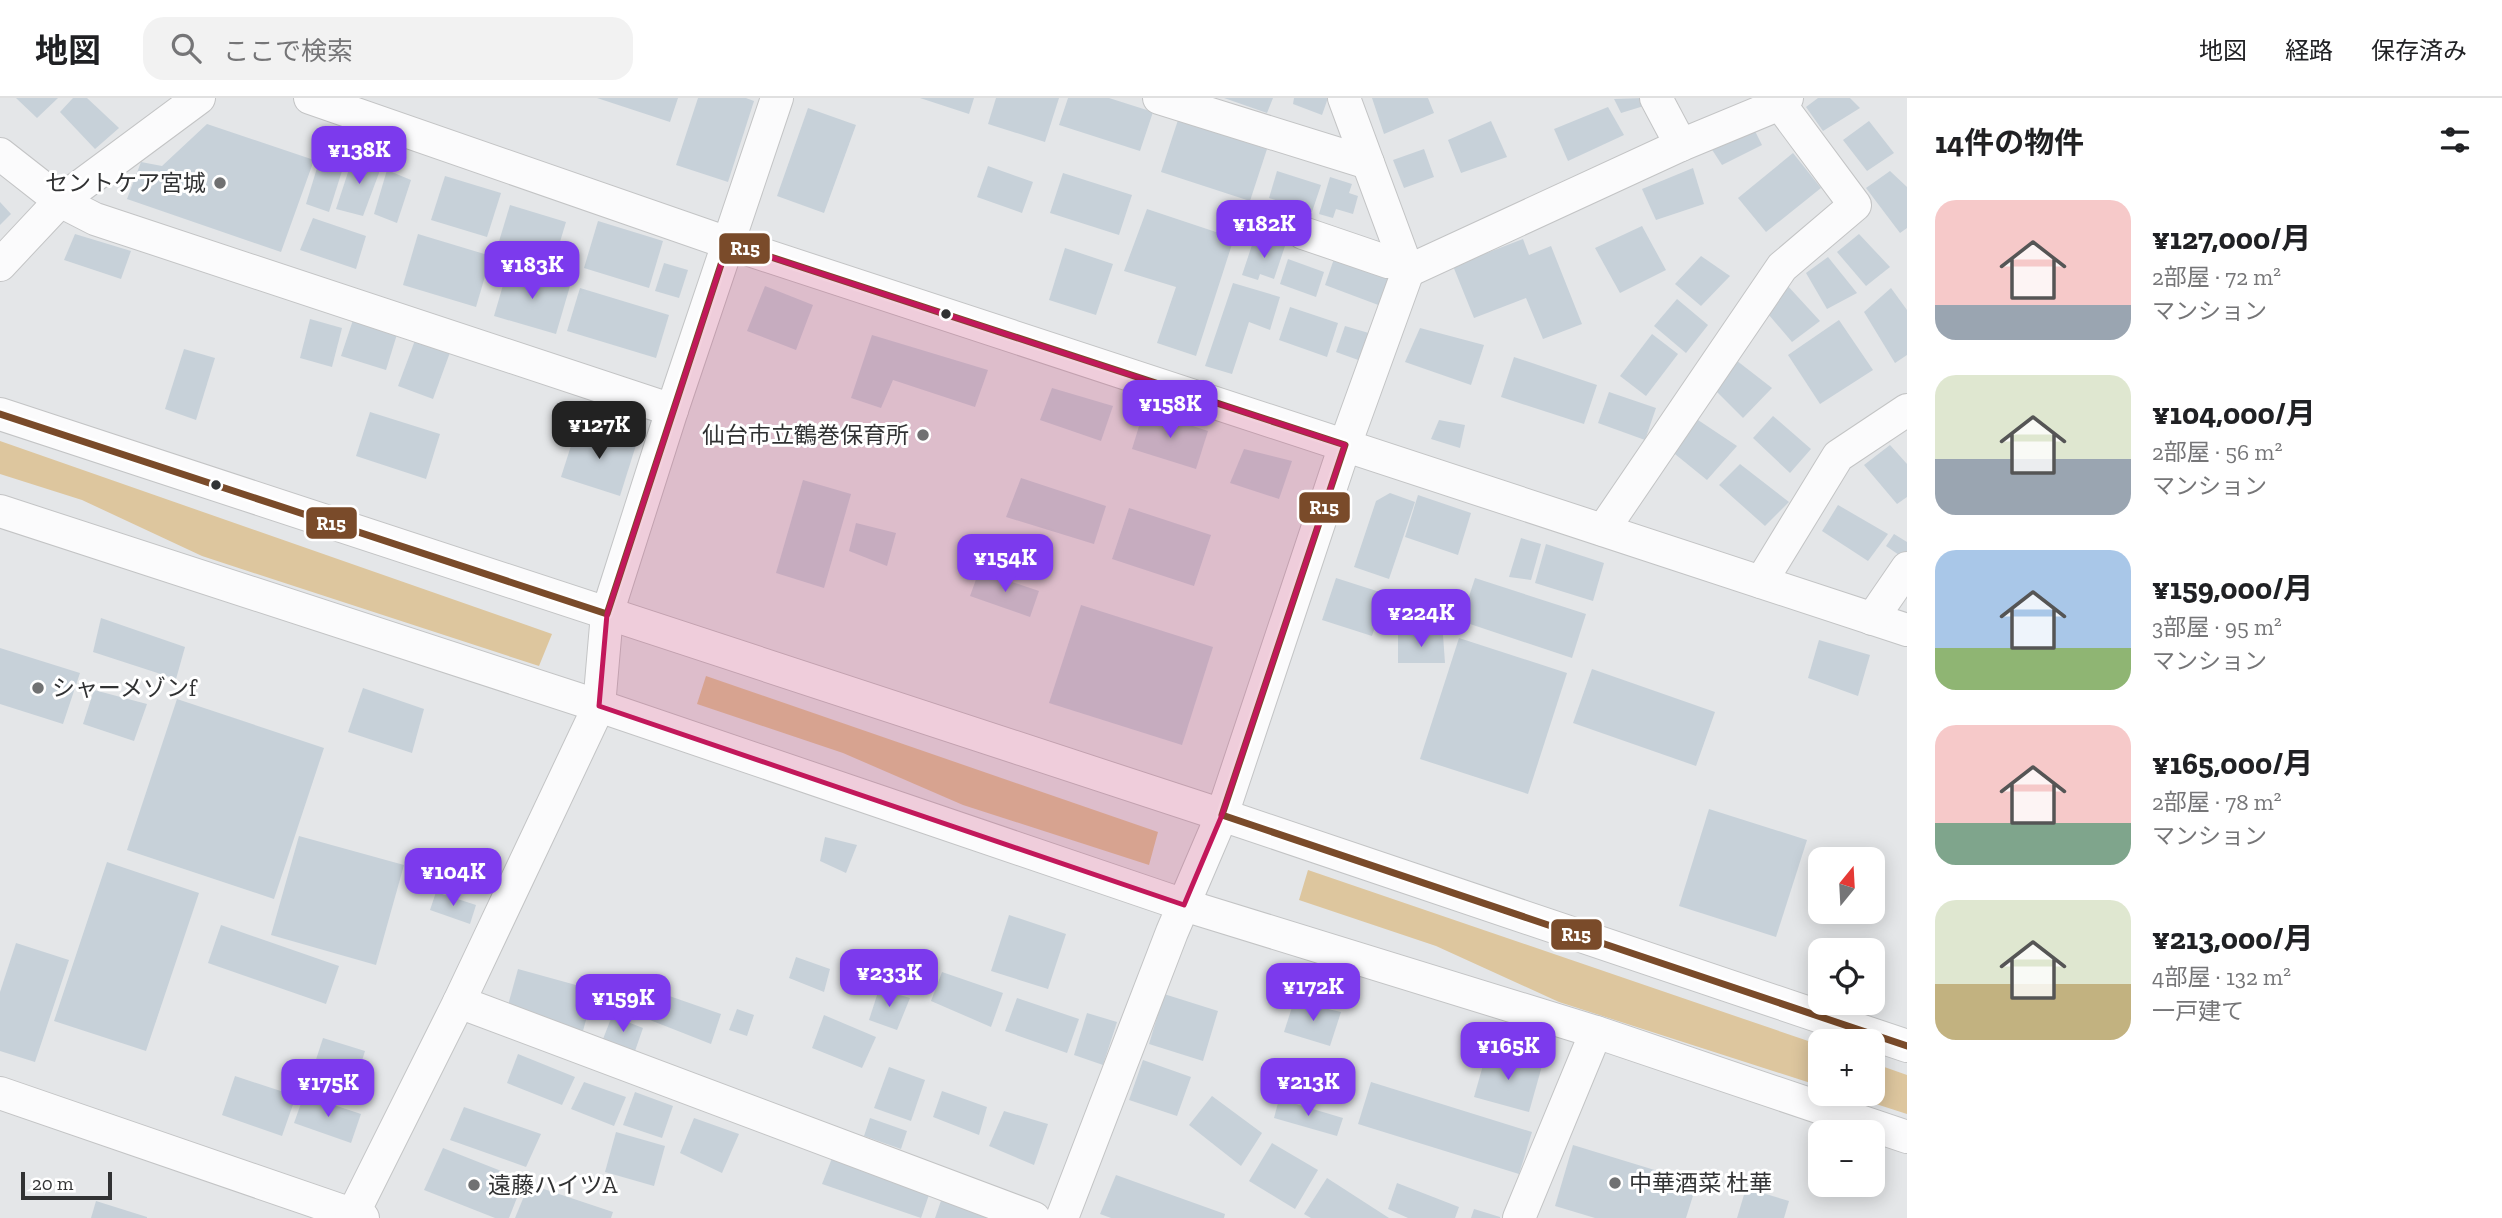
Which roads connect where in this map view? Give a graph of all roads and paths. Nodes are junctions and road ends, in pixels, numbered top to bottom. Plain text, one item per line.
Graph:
1 (200, 98) edge
2 (310, 98) edge
3 (777, 98) edge
4 (1159, 98) edge
5 (1344, 98) edge
6 (1656, 98) edge
7 (1784, 101) edge
8 (1681, 145) junction
9 (0, 153) edge
10 (1368, 163) junction
11 (60, 201) junction
12 (1303, 233) dead end
13 (728, 243) junction
14 (1405, 264) junction
15 (0, 265) edge
16 (672, 410) junction
17 (1907, 410) edge
18 (0, 414) edge
19 (1345, 445) junction
20 (0, 511) edge
21 (1603, 530) junction
22 (1907, 568) edge
23 (1761, 582) junction
24 (607, 614) junction
25 (1872, 619) junction
26 (1907, 630) edge
27 (599, 706) junction
28 (1223, 815) junction
29 (1184, 905) junction
30 (460, 1002) junction
31 (1596, 1032) junction
32 (1907, 1046) edge
33 (0, 1093) edge
34 (1907, 1137) edge
35 (356, 1216) edge
36 (1034, 1218) edge
37 (1062, 1218) edge
38 (1519, 1218) edge

1 - 11 street
2 - 13 street
3 - 13 street
4 - 10 street
5 - 10 street
6 - 8 street
7 - 8 street
7 - 21 street
8 - 14 street
9 - 11 street
10 - 14 street
11 - 15 street
11 - 16 street
12 - 14 street
13 - 16 street
13 - 19 street
14 - 19 street
16 - 24 street
17 - 23 street
18 - 24 street
19 - 21 street
19 - 28 street
20 - 27 street
21 - 23 street
22 - 25 street
23 - 25 street
24 - 27 street
24 - 28 street
25 - 26 street
27 - 29 street
27 - 30 street
28 - 29 street
28 - 32 street
29 - 31 street
29 - 37 street
30 - 35 street
30 - 36 street
31 - 34 street
31 - 38 street
33 - 35 street

